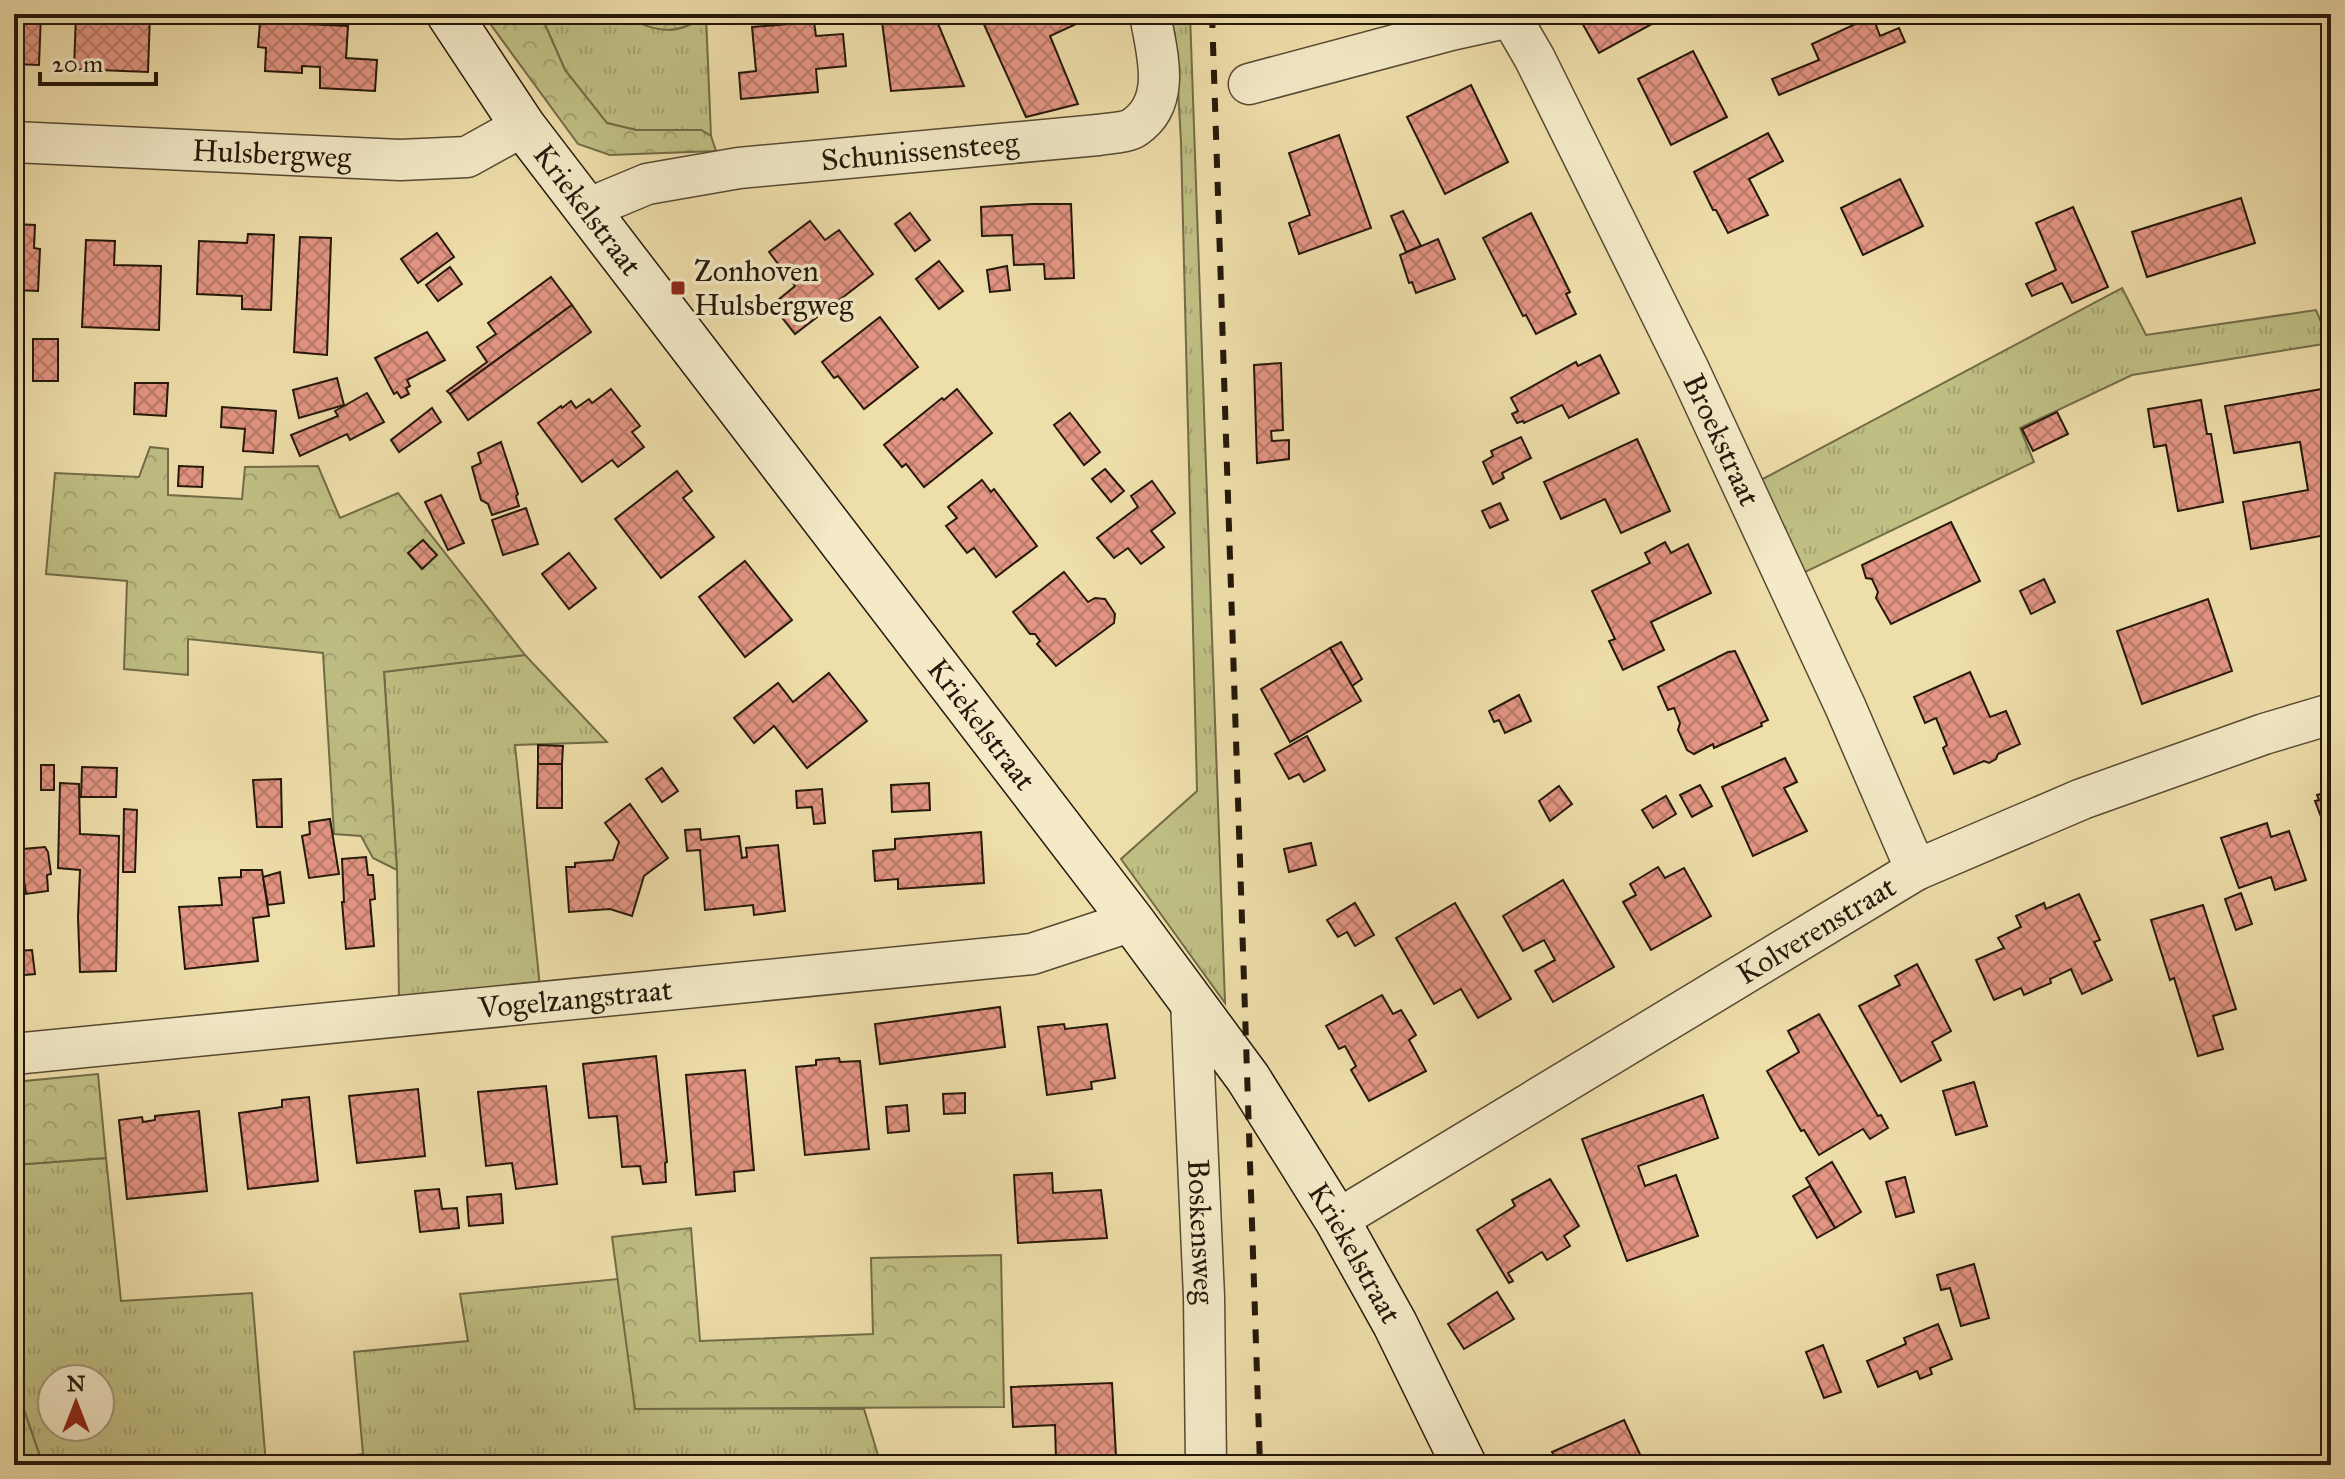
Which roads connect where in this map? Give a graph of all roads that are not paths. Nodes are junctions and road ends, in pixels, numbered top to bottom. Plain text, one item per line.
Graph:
1 (449, 14) edge
2 (1150, 14) edge
3 (1510, 16) edge
4 (1249, 84) dead end
5 (523, 126) junction
6 (14, 142) edge
7 (587, 209) junction
8 (2331, 714) edge
9 (1916, 870) junction
10 (1132, 921) junction
11 (1191, 1000) junction
12 (14, 1054) edge
13 (1337, 1220) junction
14 (1206, 1465) edge
15 (1464, 1465) edge

1 - 5 street, Kriekelstraat
2 - 7 street, Schunissensteeg
3 - 4 street, Broekstraat
3 - 9 street, Broekstraat
5 - 6 street, Hulsbergweg
5 - 7 street, Kriekelstraat
7 - 10 street, Kriekelstraat
8 - 9 street, Kolverenstraat
9 - 13 street, Kolverenstraat
10 - 11 street, Kriekelstraat
10 - 12 street, Vogelzangstraat
11 - 13 street, Kriekelstraat
11 - 14 street, Boskensweg
13 - 15 street, Kriekelstraat

